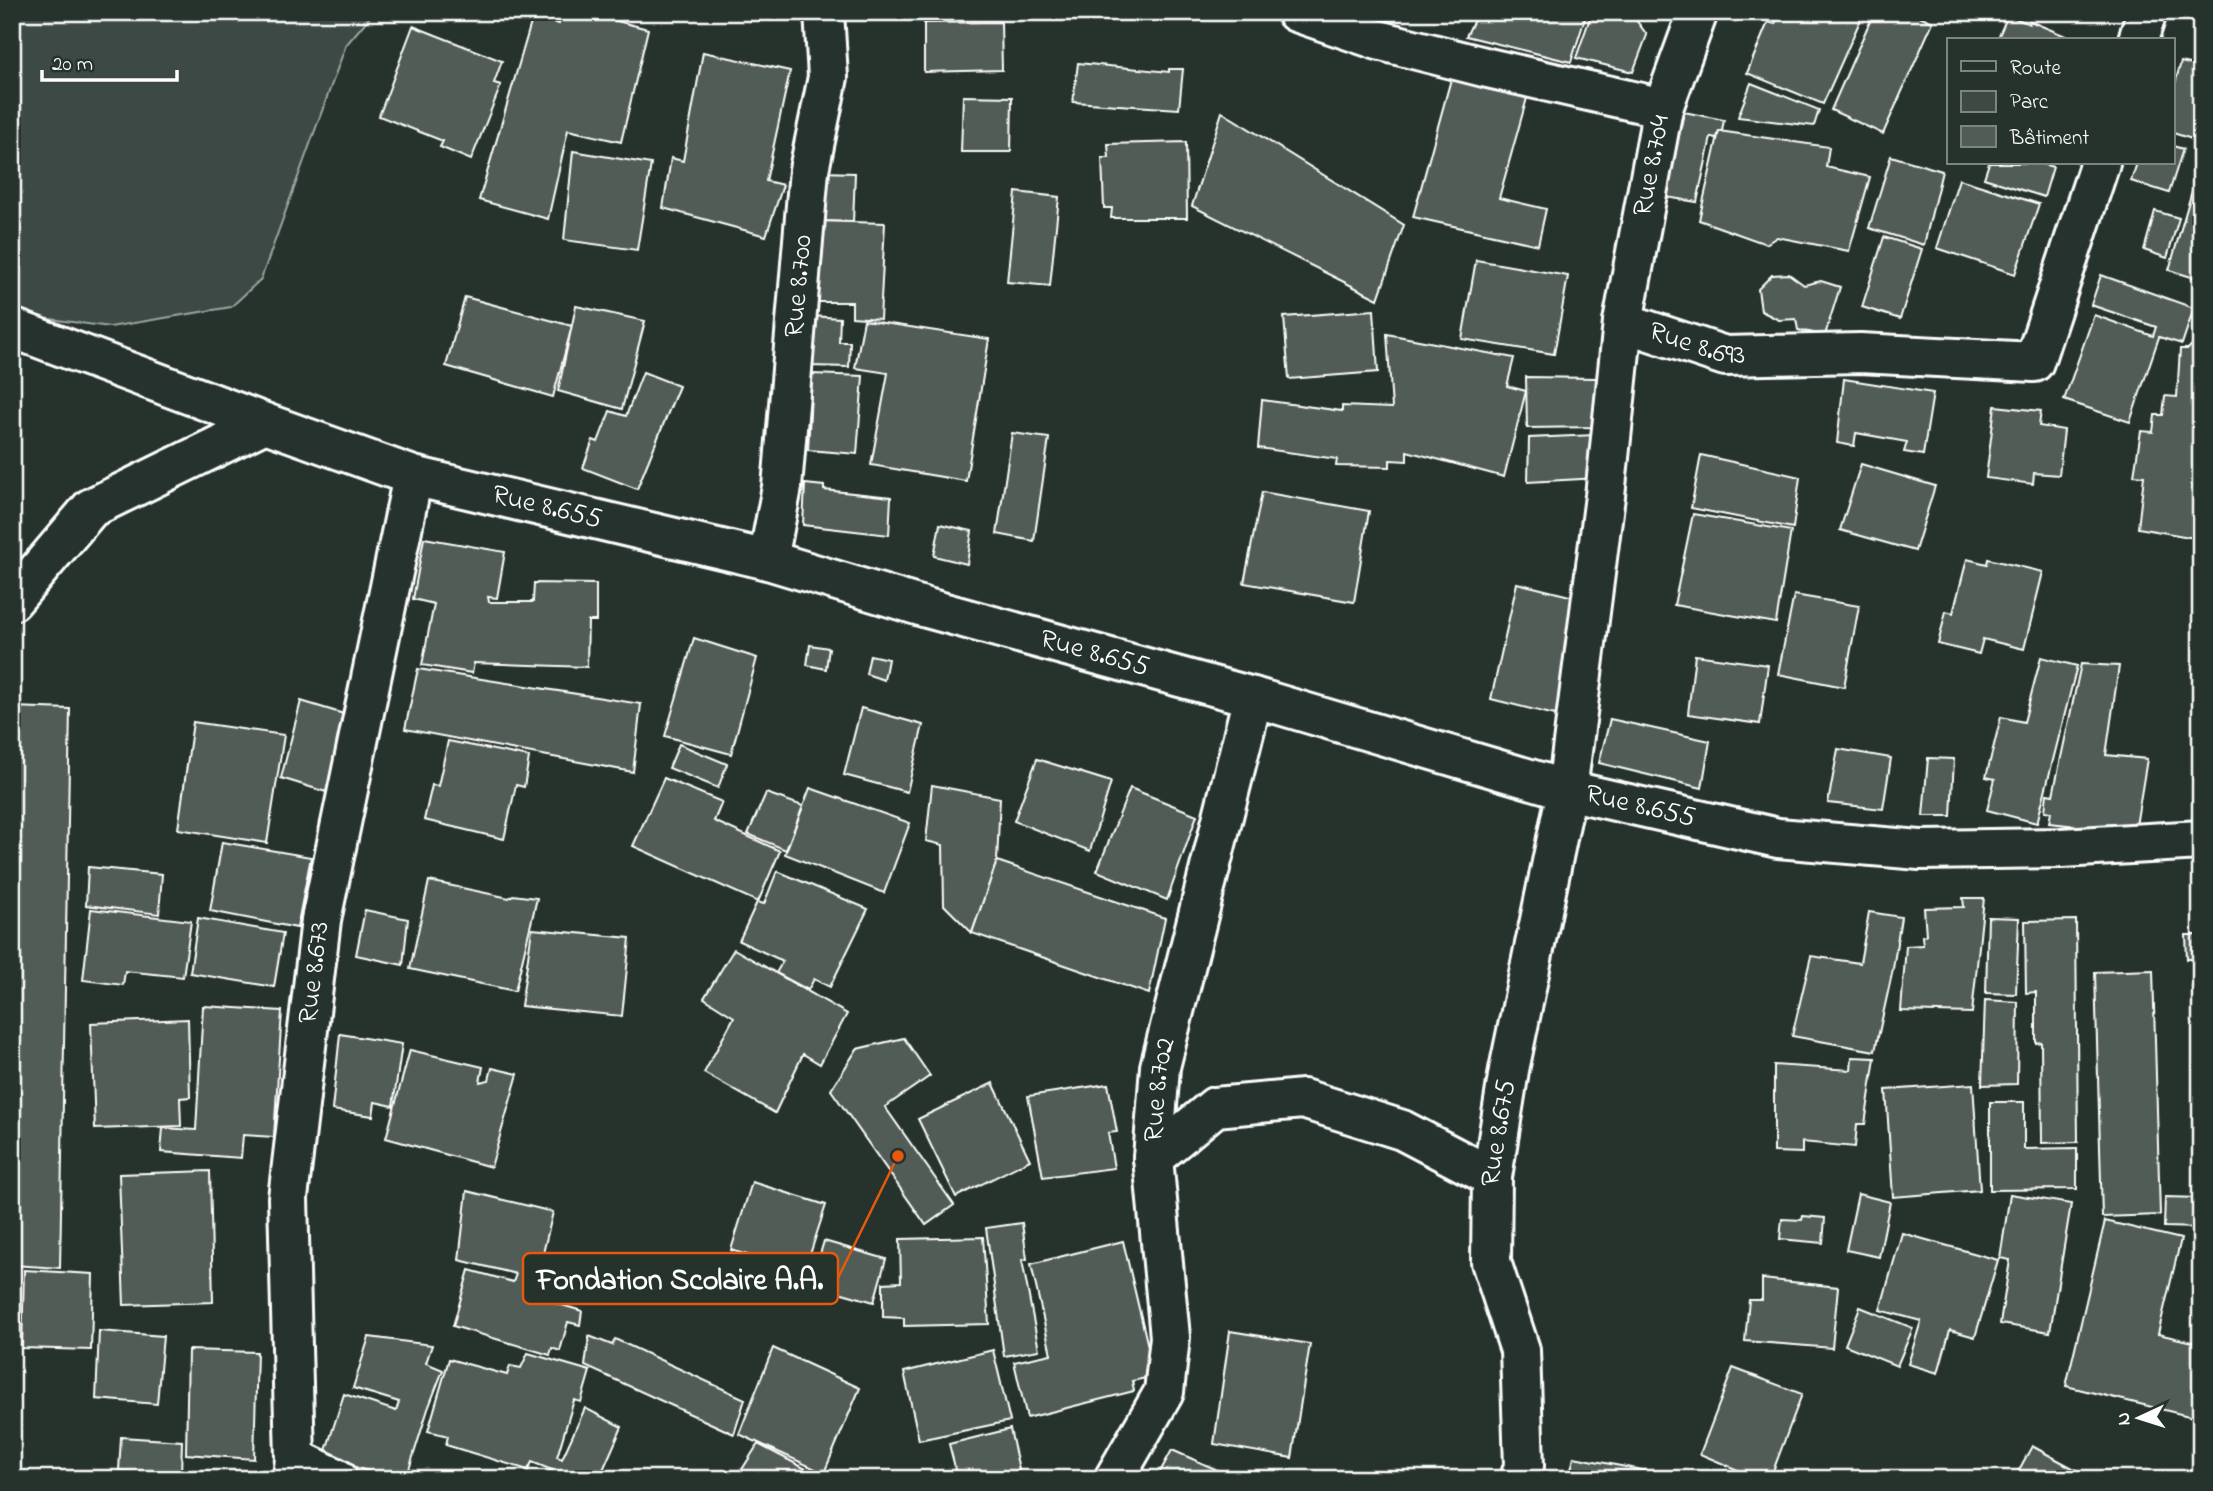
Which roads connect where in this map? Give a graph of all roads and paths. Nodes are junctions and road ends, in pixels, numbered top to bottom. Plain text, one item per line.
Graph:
1 (824, 12) edge
2 (1296, 12) edge
3 (1698, 12) edge
4 (2147, 12) edge
5 (2139, 38) edge
6 (1663, 108) junction
7 (2100, 164) edge
8 (1623, 322) junction
9 (12, 328) edge
10 (265, 423) junction
11 (413, 476) junction
12 (768, 560) junction
13 (12, 601) edge
14 (1253, 697) junction
15 (1567, 790) junction
16 (2201, 840) edge
17 (1153, 1158) junction
18 (1492, 1177) junction
19 (294, 1468) edge
20 (338, 1479) edge
21 (1114, 1479) edge
22 (1520, 1479) edge

1 - 12 street, Rue 8.700
2 - 6 street
3 - 6 street, Rue 8.704
4 - 5 street
6 - 8 street, Rue 8.704
7 - 8 street, Rue 8.693
8 - 15 street, Rue 8.693
9 - 10 street, Rue 8.655
10 - 11 street, Rue 8.655
10 - 13 street
11 - 12 street, Rue 8.655
11 - 19 street, Rue 8.673
12 - 14 street, Rue 8.655
14 - 15 street, Rue 8.655
14 - 17 street, Rue 8.702
15 - 16 street, Rue 8.655
15 - 18 street, Rue 8.675
17 - 18 street
17 - 21 street, Rue 8.702
18 - 22 street, Rue 8.675
19 - 20 street

